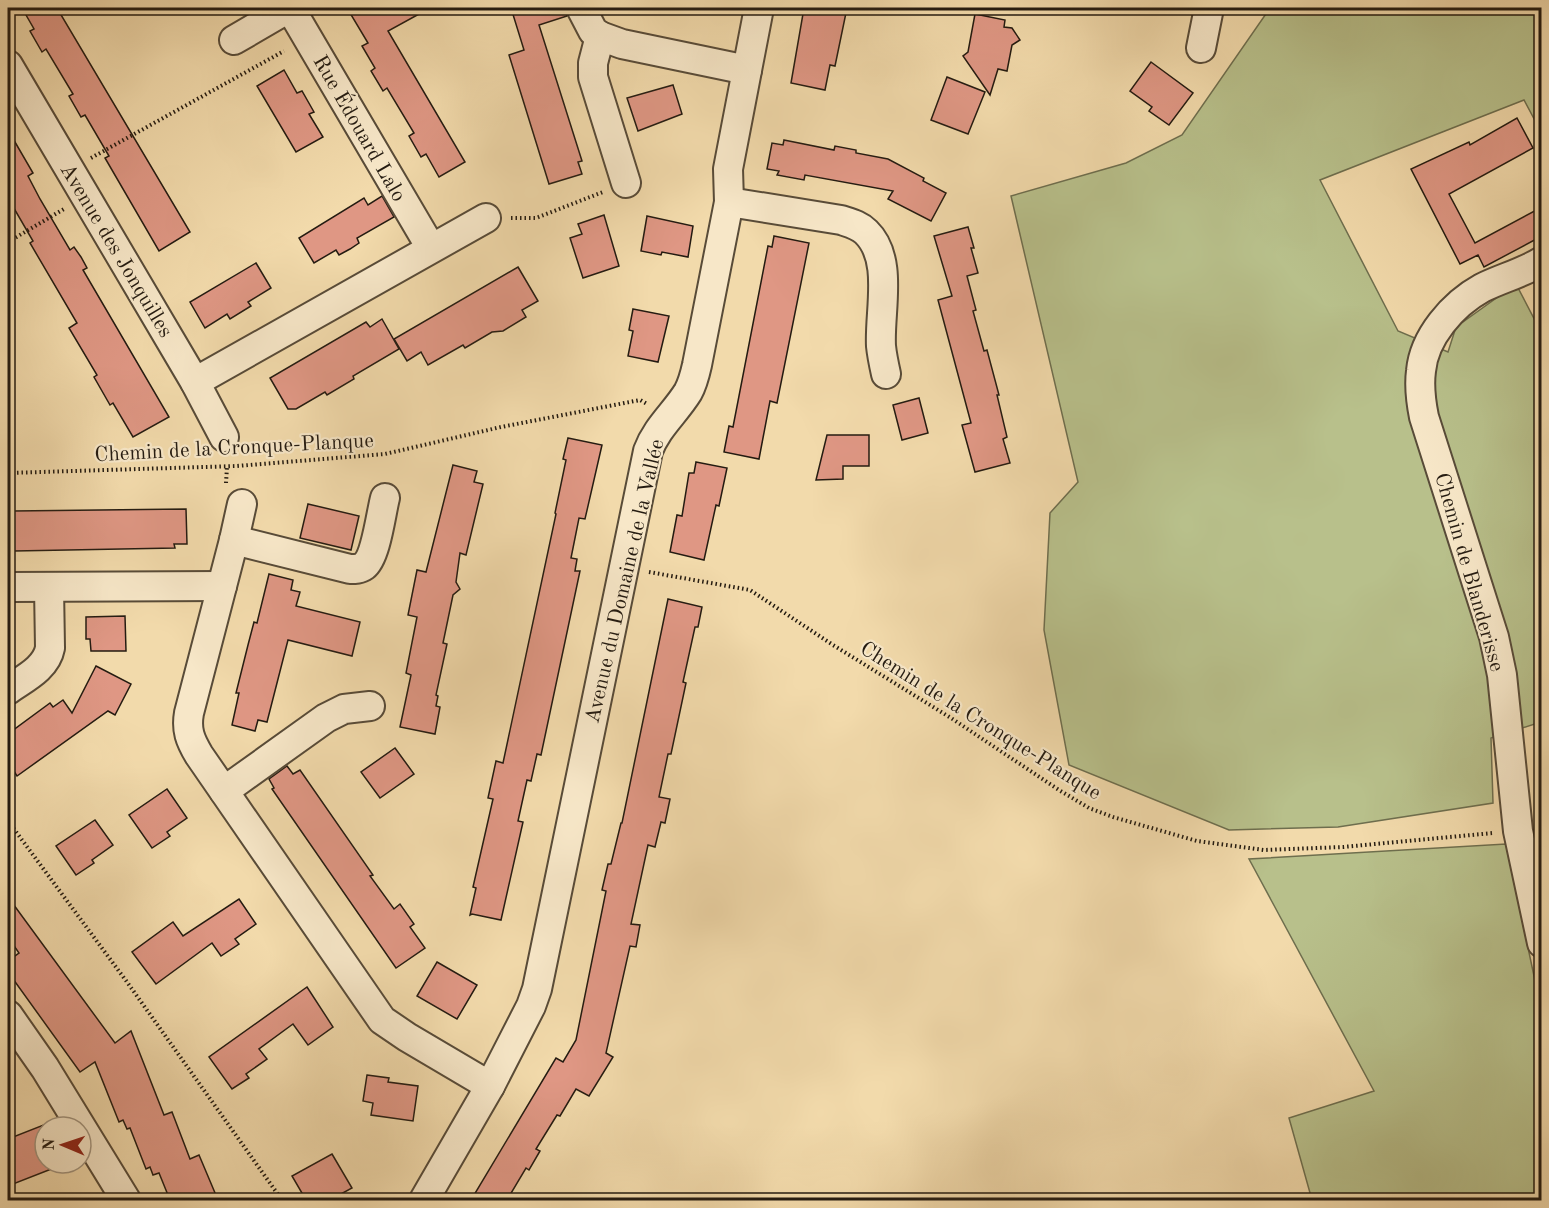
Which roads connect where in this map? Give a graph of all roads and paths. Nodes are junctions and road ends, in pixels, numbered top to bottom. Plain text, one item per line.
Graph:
1 (290, 8) edge
2 (581, 8) edge
3 (759, 8) edge
4 (1209, 8) edge
5 (600, 36) junction
6 (308, 38) junction
7 (234, 40) dead end
8 (1201, 48) dead end
9 (8, 64) edge
10 (747, 70) junction
11 (70, 170) junction
12 (626, 183) joint
13 (85, 196) junction
14 (729, 202) junction
15 (486, 218) joint
16 (8, 242) edge
17 (431, 248) junction
18 (1542, 261) edge
19 (886, 374) dead end
20 (195, 382) junction
21 (669, 416) junction
22 (224, 437) dead end
23 (8, 473) edge
24 (385, 498) dead end
25 (242, 504) dead end
26 (234, 540) junction
27 (624, 567) junction
28 (222, 586) junction
29 (11, 587) dead end
30 (49, 587) junction
31 (8, 690) edge
32 (370, 706) dead end
33 (224, 791) junction
34 (8, 821) edge
35 (1518, 831) junction
36 (1542, 943) edge
37 (8, 1015) edge
38 (490, 1086) junction
39 (126, 1200) edge
40 (282, 1200) edge
41 (424, 1200) edge

1 - 6 street, Rue Édouard Lalo
1 - 7 street, Rue Édouard Lalo
2 - 5 street
3 - 10 street, Avenue du Domaine de la Vallée
4 - 8 street
5 - 10 street
5 - 12 street
6 - 11 path
6 - 17 street, Rue Édouard Lalo
9 - 11 street, Avenue des Jonquilles
10 - 14 street, Avenue du Domaine de la Vallée
11 - 13 street, Avenue des Jonquilles
12 - 15 path
13 - 16 path
13 - 20 street, Avenue des Jonquilles
14 - 19 street
14 - 21 street, Avenue du Domaine de la Vallée
15 - 17 street
17 - 20 street
18 - 35 street, Chemin de Blanderisse
20 - 22 street, Avenue des Jonquilles
21 - 23 path, Chemin de la Cronque-Planque
21 - 27 street, Avenue du Domaine de la Vallée
24 - 26 street
25 - 26 street
26 - 28 street
27 - 35 path, Chemin de la Cronque-Planque
27 - 38 street, Avenue du Domaine de la Vallée
28 - 30 street
28 - 33 street
29 - 30 street
30 - 31 street
32 - 33 street
33 - 38 street
34 - 40 path
35 - 36 street, Chemin de Blanderisse
37 - 39 street
38 - 41 street, Avenue du Domaine de la Vallée

